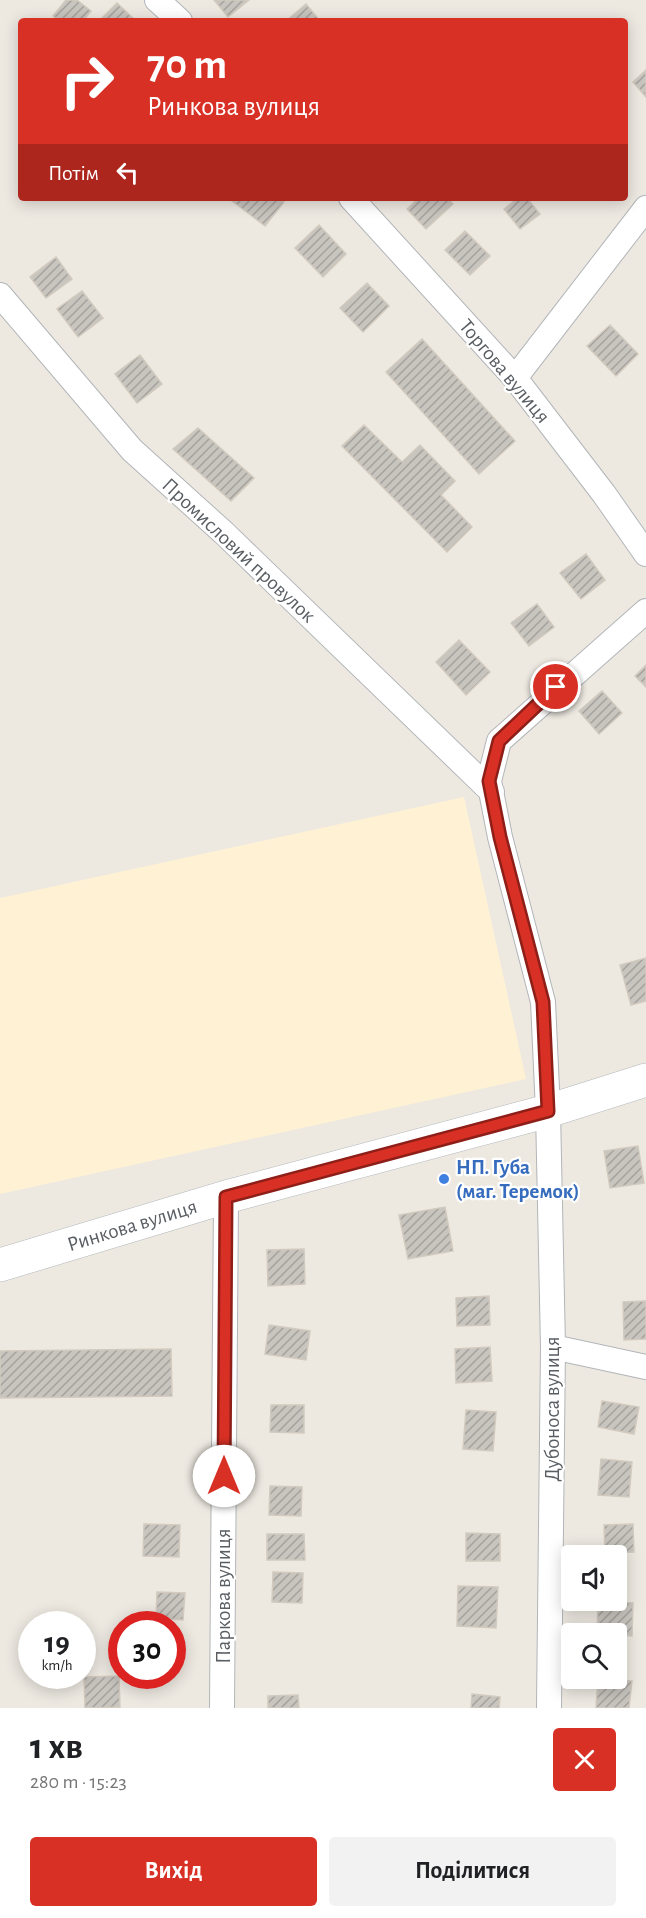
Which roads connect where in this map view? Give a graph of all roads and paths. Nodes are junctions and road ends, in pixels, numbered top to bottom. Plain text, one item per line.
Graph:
1 (157, 0) edge
2 (177, 18) edge
3 (354, 201) edge
4 (646, 207) edge
5 (0, 296) edge
6 (515, 378) junction
7 (646, 554) edge
8 (646, 610) edge
9 (492, 792) junction
10 (646, 1080) edge
11 (548, 1111) junction
12 (226, 1197) junction
13 (0, 1265) edge
14 (553, 1347) junction
15 (646, 1367) edge
16 (222, 1708) edge
17 (549, 1708) edge

1 - 2 street
3 - 6 street, Торгова вулиця
4 - 6 street
5 - 9 street, Промисловий провулок
6 - 7 street, Торгова вулиця
8 - 9 street, Дубоноса вулиця
9 - 11 street, Дубоноса вулиця
10 - 11 main road, Ринкова вулиця
11 - 12 main road, Ринкова вулиця
11 - 14 street, Дубоноса вулиця
12 - 13 main road, Ринкова вулиця
12 - 16 street, Паркова вулиця
14 - 15 street
14 - 17 street, Дубоноса вулиця

